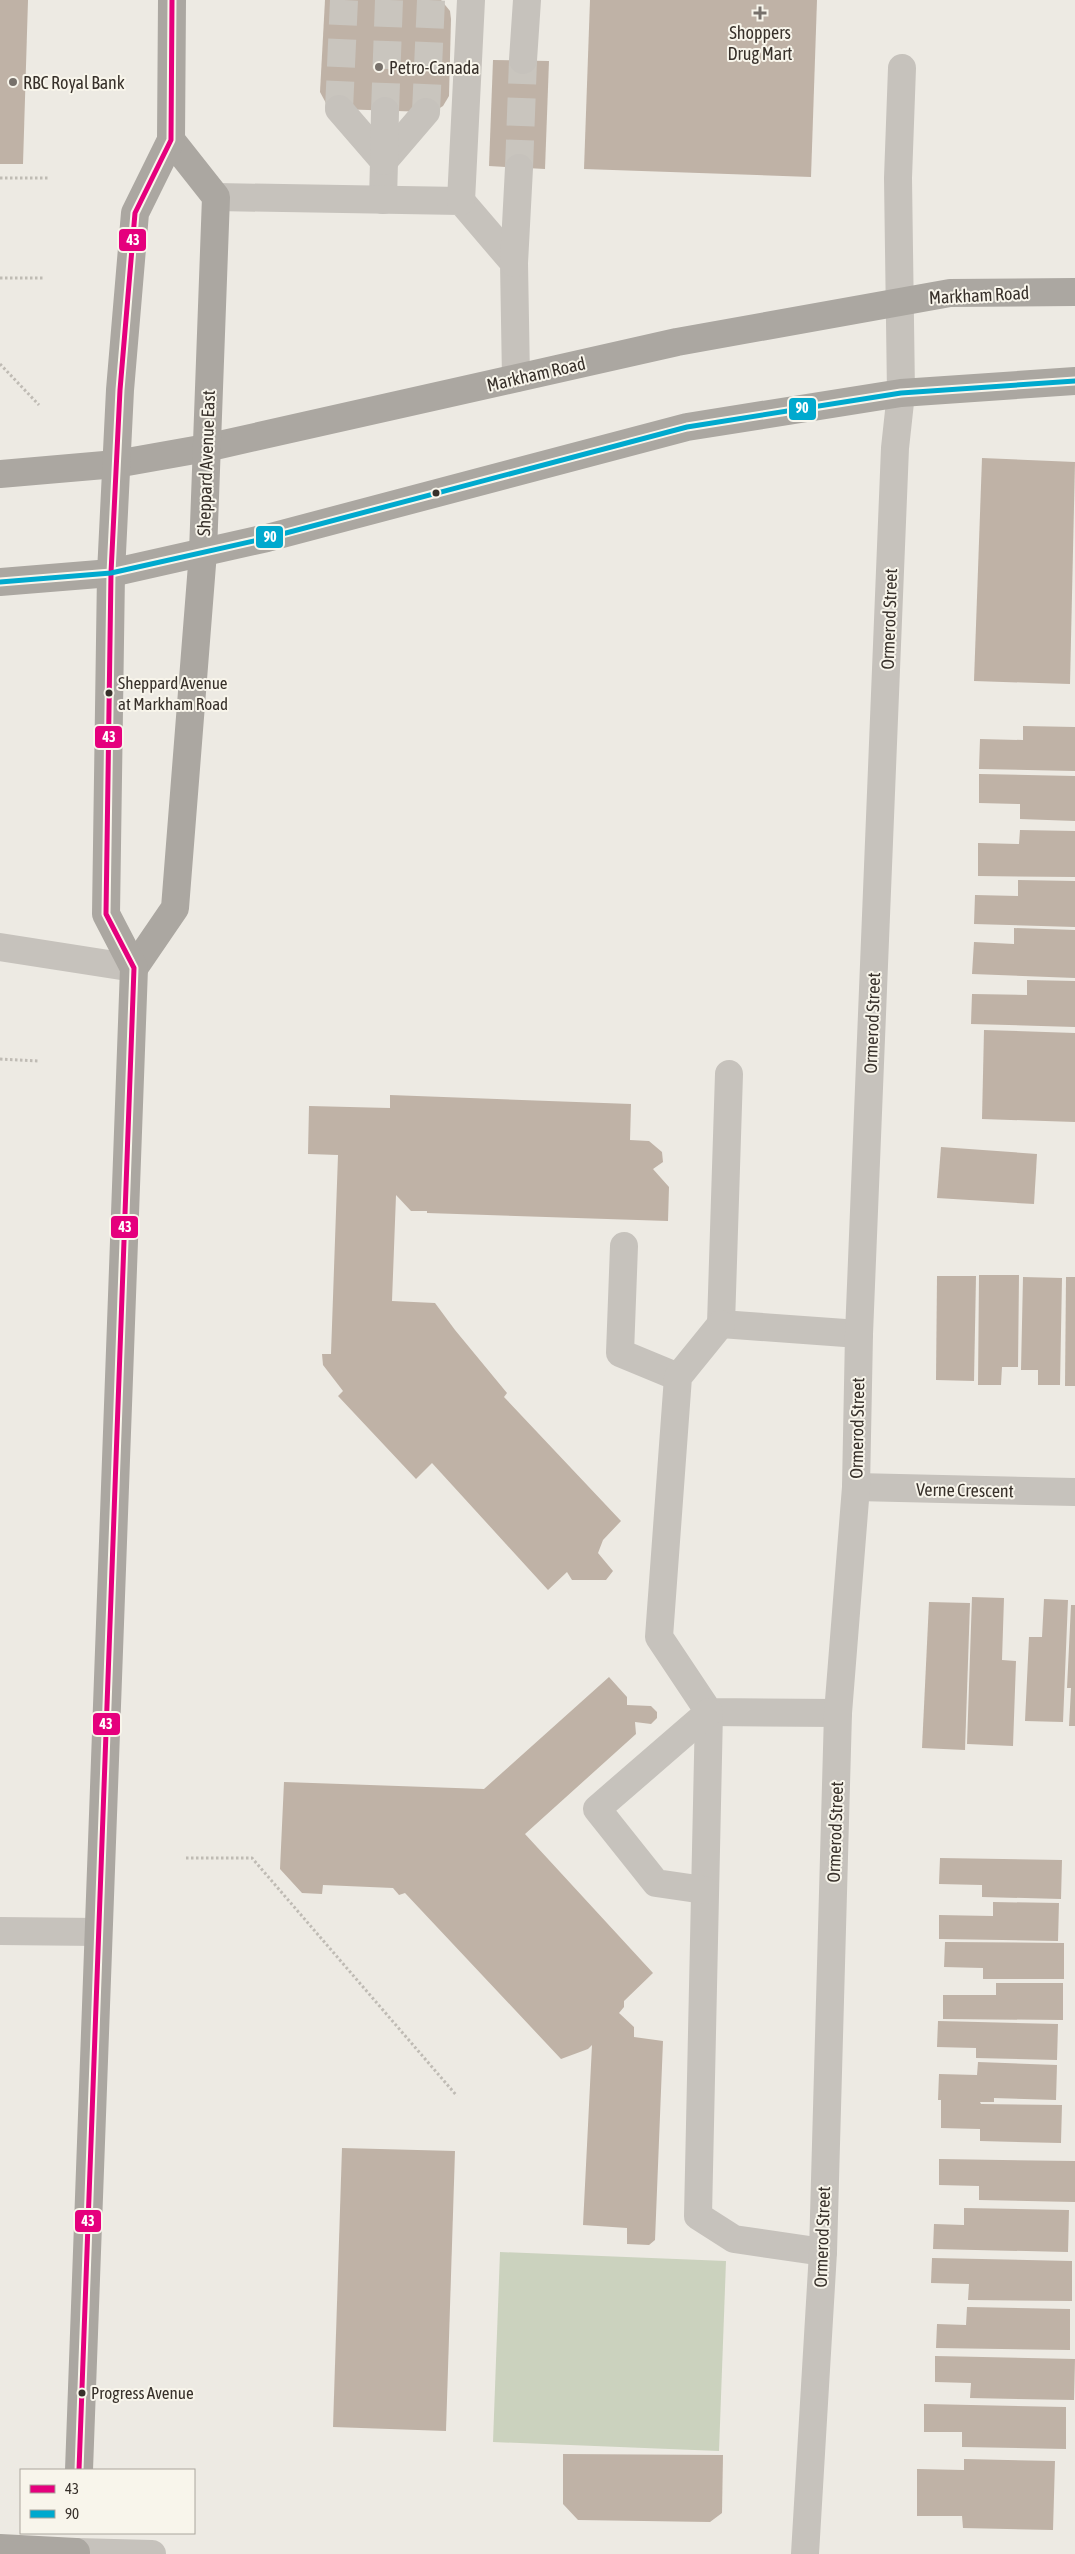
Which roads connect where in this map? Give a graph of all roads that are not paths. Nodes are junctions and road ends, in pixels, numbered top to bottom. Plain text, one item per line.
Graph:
1 (172, 0) edge
2 (471, 0) edge
3 (526, 0) edge
4 (523, 60) tunnel mouth
5 (902, 68) dead end
6 (339, 109) tunnel mouth
7 (385, 111) tunnel mouth
8 (426, 112) tunnel mouth
9 (171, 140) junction
10 (384, 161) junction
11 (520, 168) tunnel mouth
12 (216, 197) junction
13 (383, 200) junction
14 (461, 201) junction
15 (514, 263) junction
16 (1075, 292) edge
17 (900, 302) junction
18 (516, 378) junction
19 (1075, 381) edge
20 (901, 393) junction
21 (206, 448) junction
22 (116, 464) junction
23 (0, 474) edge
24 (203, 552) junction
25 (111, 573) junction
26 (0, 582) edge
27 (0, 947) edge
28 (134, 968) junction
29 (729, 1074) dead end
30 (624, 1246) dead end
31 (721, 1324) junction
32 (859, 1334) junction
33 (678, 1378) junction
34 (856, 1487) junction
35 (1075, 1492) edge
36 (709, 1712) junction
37 (838, 1713) junction
38 (704, 1890) junction
39 (0, 1931) edge
40 (98, 1932) junction
41 (822, 2252) junction
42 (79, 2469) edge
43 (76, 2546) edge
44 (0, 2548) edge
45 (152, 2554) edge
46 (804, 2554) edge

1 - 9 main road
2 - 14 street
3 - 4 street
5 - 17 street, Ormerod Street
6 - 10 street
7 - 10 street
8 - 10 street
9 - 12 main road
9 - 22 main road
10 - 13 street
11 - 15 street
12 - 13 street
12 - 21 main road, Sheppard Avenue East
13 - 14 street
14 - 15 street
15 - 18 street
16 - 17 main road, Markham Road
17 - 18 main road, Markham Road
17 - 20 street, Ormerod Street
18 - 21 main road, Markham Road
19 - 20 main road
20 - 24 main road
20 - 32 street, Ormerod Street
21 - 22 main road, Markham Road
21 - 24 main road, Sheppard Avenue East
22 - 23 main road, Markham Road
22 - 25 main road
24 - 25 main road
24 - 28 main road, Sheppard Avenue East
25 - 26 main road
25 - 28 main road
27 - 28 street
28 - 40 main road
29 - 31 street
30 - 33 street
31 - 32 street
31 - 33 street
32 - 34 street, Ormerod Street
33 - 36 street
34 - 35 street, Verne Crescent
34 - 37 street, Ormerod Street
36 - 37 street
36 - 38 street
36 - 38 street
37 - 41 street, Ormerod Street
38 - 41 street
39 - 40 street
40 - 42 main road
41 - 46 street, Ormerod Street
43 - 44 main road
43 - 45 street

